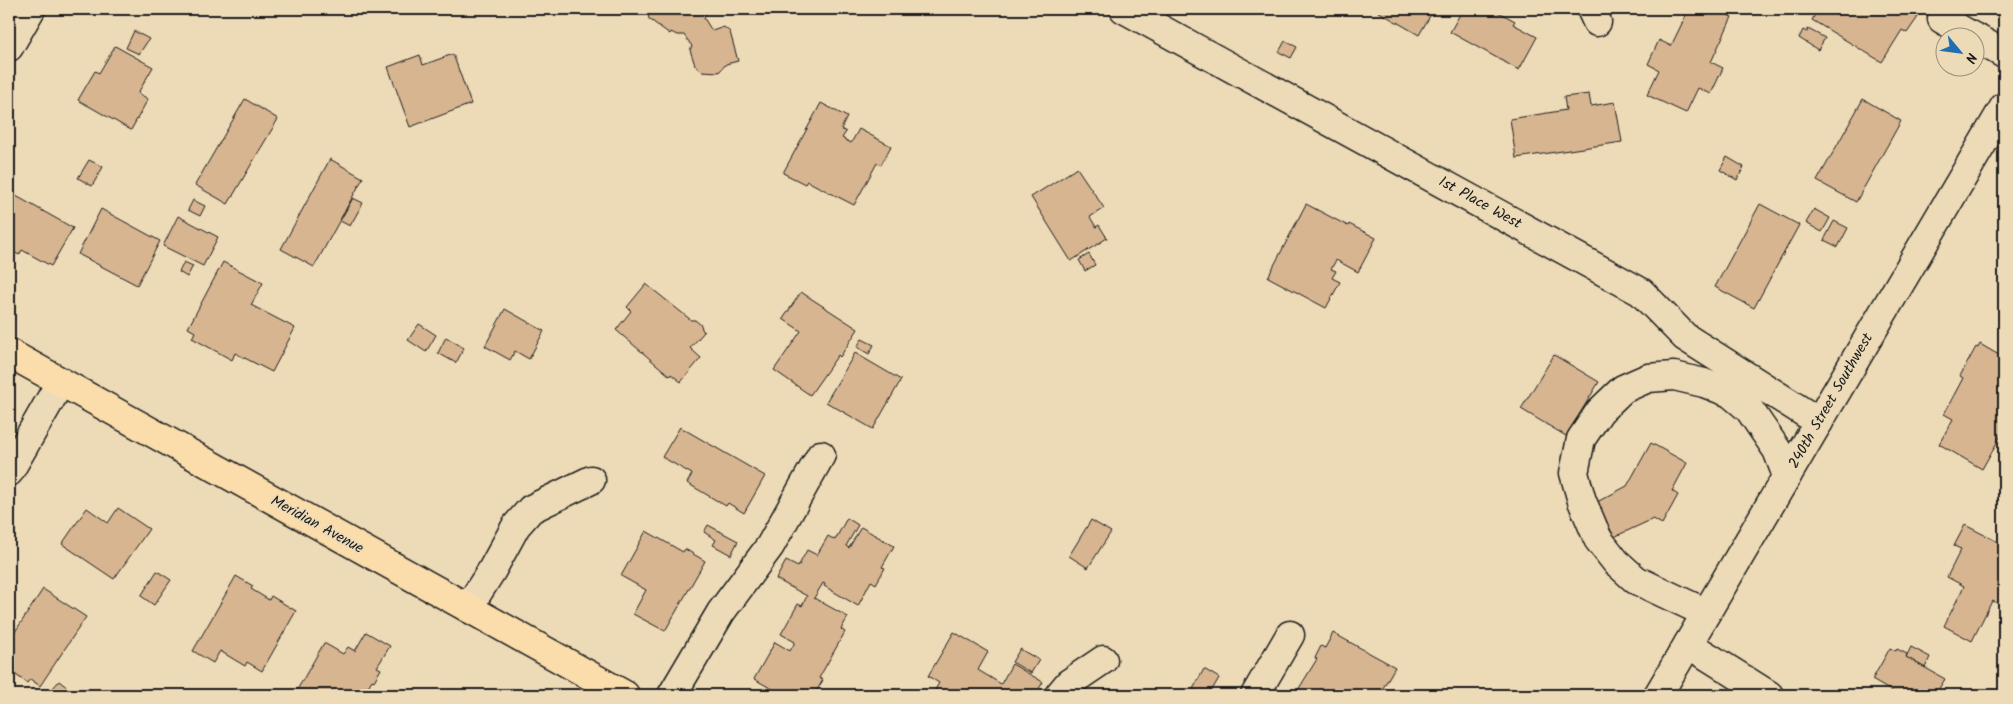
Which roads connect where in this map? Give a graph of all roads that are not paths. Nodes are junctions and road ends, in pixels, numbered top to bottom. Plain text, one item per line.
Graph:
1 (31, 9) edge
2 (1124, 9) edge
3 (1942, 19) dead end
4 (1958, 28) edge
5 (1986, 44) edge
6 (9, 47) edge
7 (2004, 54) edge
8 (2004, 107) edge
9 (9, 353) edge
10 (60, 383) junction
11 (1819, 422) junction
12 (821, 455) dead end
13 (9, 472) edge
14 (1787, 476) junction
15 (591, 480) dead end
16 (468, 608) junction
17 (1706, 613) junction
18 (1290, 635) dead end
19 (1688, 644) junction
20 (1103, 660) dead end
21 (625, 695) edge
22 (672, 695) edge
23 (1059, 695) edge
24 (1254, 695) edge
25 (1658, 695) edge
26 (1769, 695) edge

1 - 6 street
2 - 11 street, 1st Place West
3 - 4 street
5 - 7 street
8 - 11 street, 240th Street Southwest
9 - 10 main road, Meridian Avenue
10 - 13 street
10 - 16 main road, Meridian Avenue
11 - 14 street, 240th Street Southwest
12 - 22 street
14 - 17 street, 240th Street Southwest
14 - 17 street
15 - 16 street
16 - 21 main road, Meridian Avenue
17 - 19 street, 240th Street Southwest
18 - 24 street
19 - 25 street, 240th Street Southwest
19 - 26 street
20 - 23 street

